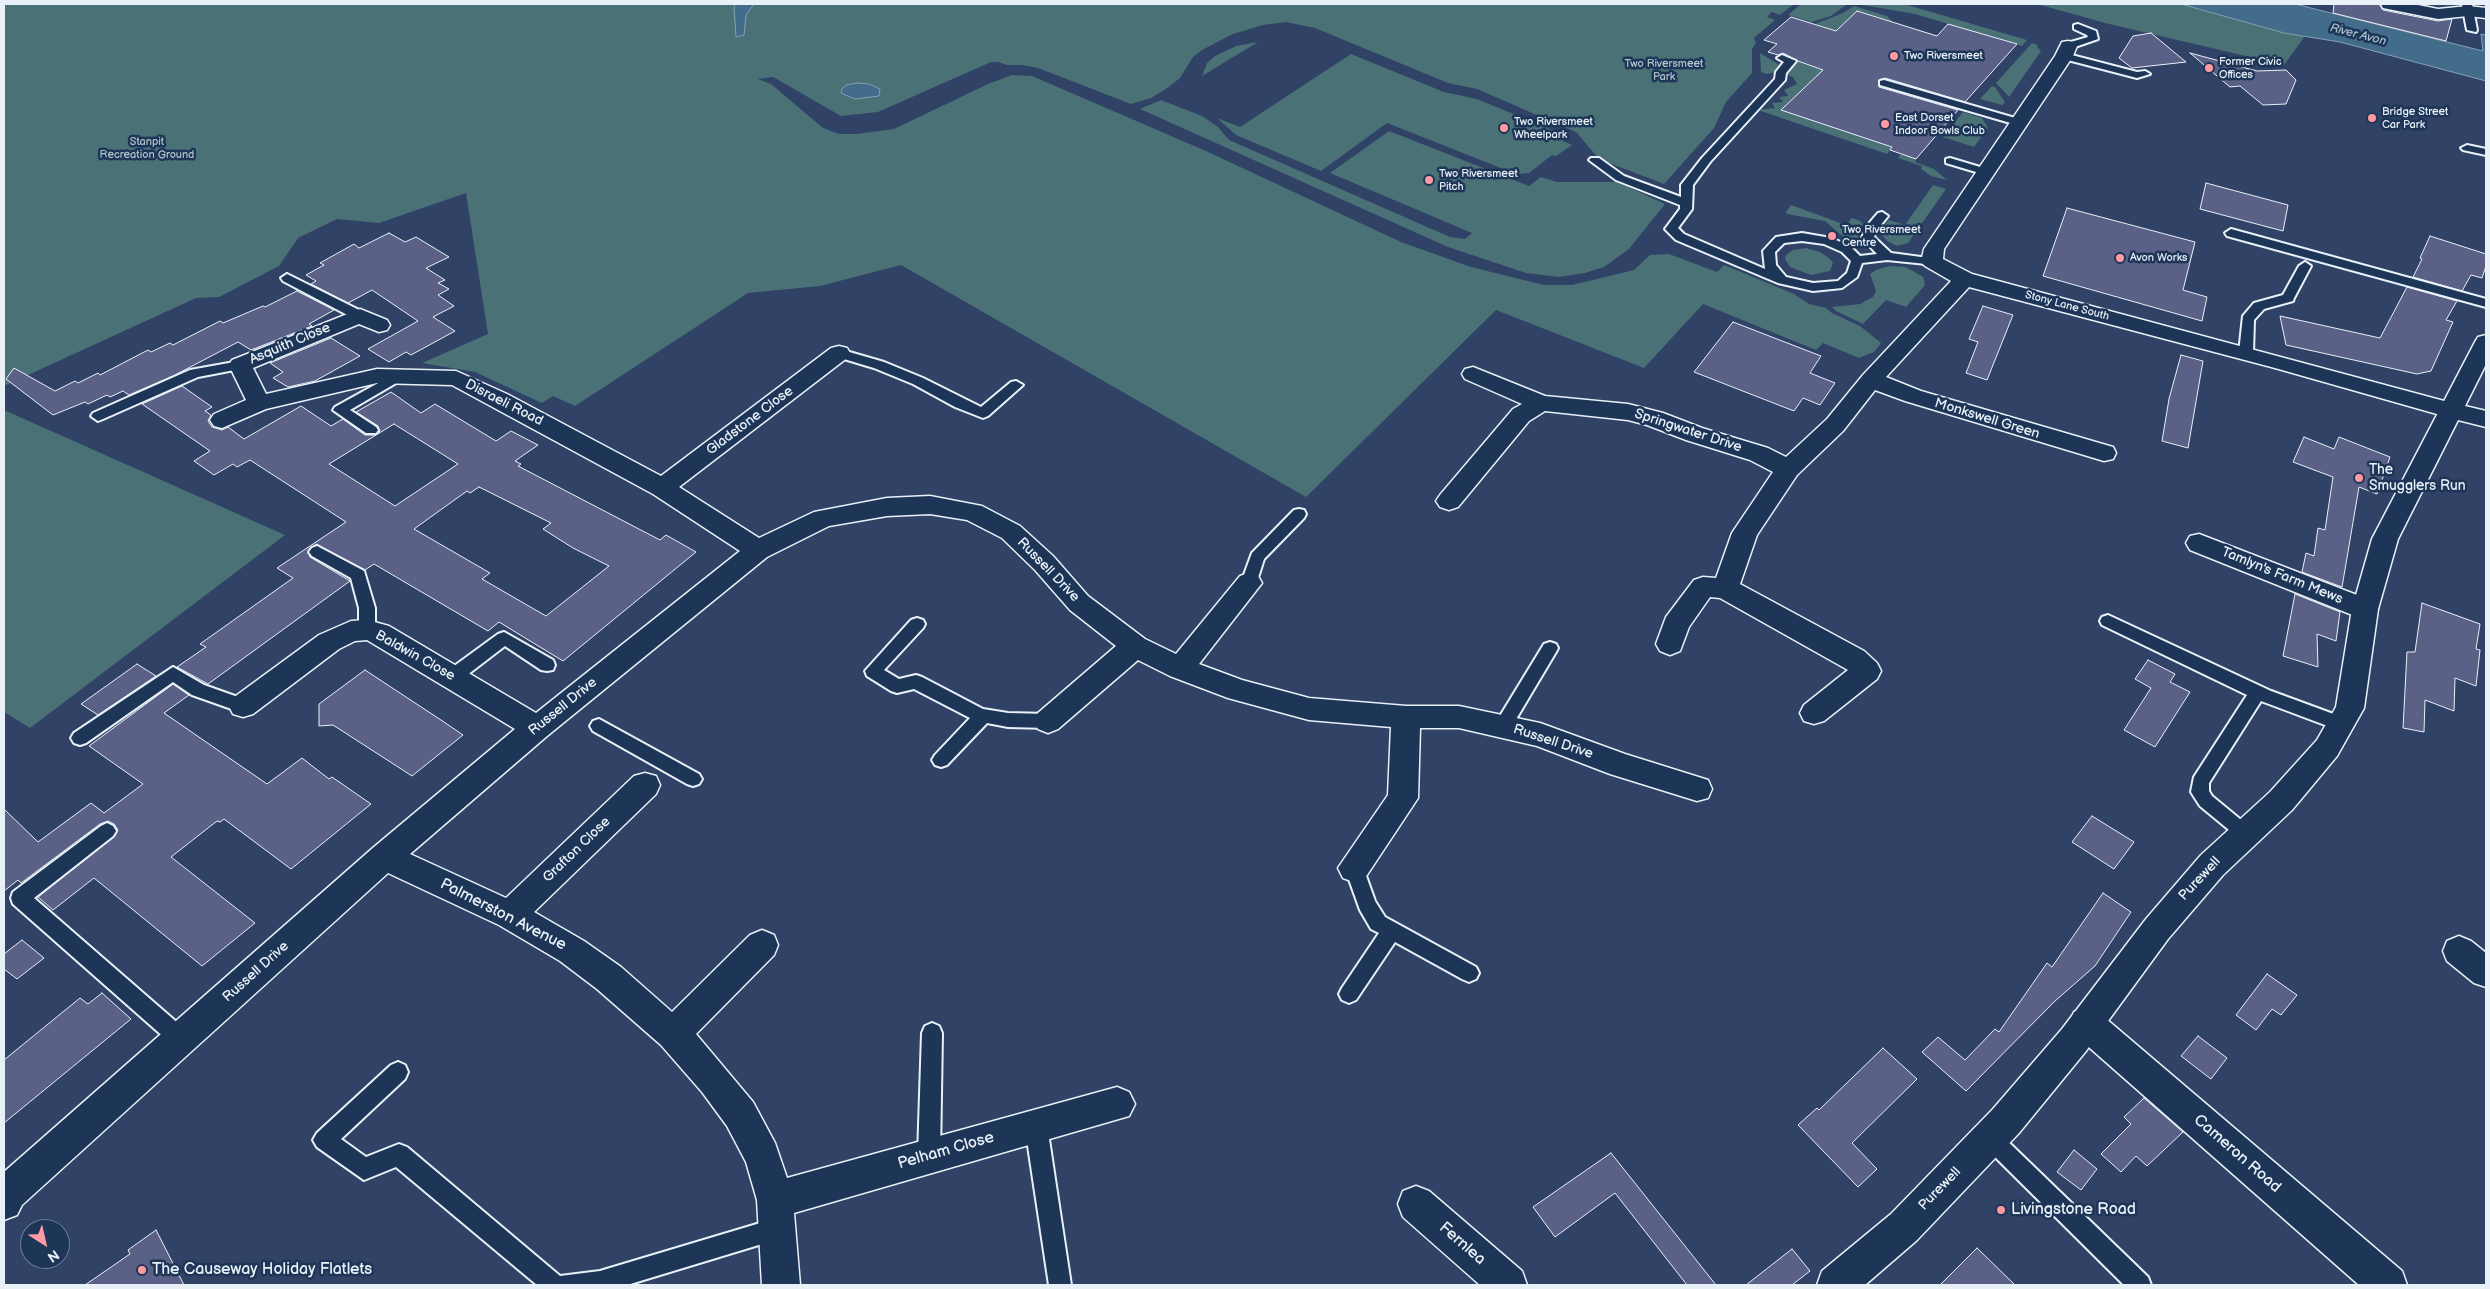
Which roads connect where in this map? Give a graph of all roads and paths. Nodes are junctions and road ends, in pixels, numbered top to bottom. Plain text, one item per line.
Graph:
1 (2389, 4) edge
2 (2467, 7) edge
3 (2486, 13) edge
4 (2078, 27) dead end
5 (2472, 30) dead end
6 (2066, 51) junction
7 (1782, 58) dead end
8 (2144, 74) dead end
9 (1884, 82) dead end
10 (2018, 122) junction
11 (2467, 148) dead end
12 (2485, 151) edge
13 (1595, 160) dead end
14 (1950, 161) dead end
15 (1986, 172) junction
16 (1686, 203) junction
17 (1882, 216) dead end
18 (2231, 233) dead end
19 (1887, 256) junction
20 (1857, 260) junction
21 (1932, 262) junction
22 (2305, 266) dead end
23 (287, 278) dead end
24 (1964, 279) junction
25 (1782, 280) junction
26 (2486, 303) edge
27 (369, 320) joint
28 (2486, 342) edge
29 (839, 353) joint
30 (2246, 353) junction
31 (240, 365) junction
32 (1473, 374) dead end
33 (398, 376) junction
34 (1871, 380) junction
35 (1016, 385) dead end
36 (259, 403) junction
37 (1540, 403) junction
38 (2451, 410) junction
39 (98, 416) dead end
40 (2486, 419) edge
41 (222, 420) dead end
42 (371, 430) dead end
43 (2104, 453) dead end
44 (1788, 469) junction
45 (662, 488) junction
46 (1449, 501) dead end
47 (1299, 514) dead end
48 (2199, 543) dead end
49 (758, 550) junction
50 (317, 552) dead end
51 (1250, 583) joint
52 (1725, 588) junction
53 (2365, 609) junction
54 (2108, 621) dead end
55 (917, 624) dead end
56 (366, 630) junction
57 (1670, 644) dead end
58 (1134, 646) junction
59 (1550, 648) dead end
60 (547, 665) dead end
61 (1180, 668) junction
62 (452, 677) junction
63 (2257, 693) junction
64 (243, 706) joint
65 (1814, 713) dead end
66 (983, 716) junction
67 (1406, 717) junction
68 (1048, 721) joint
69 (2341, 724) junction
70 (599, 726) dead end
71 (1504, 726) junction
72 (537, 728) junction
73 (80, 738) dead end
74 (941, 760) dead end
75 (656, 775) junction
76 (693, 780) dead end
77 (1697, 789) dead end
78 (107, 831) dead end
79 (2246, 834) junction
80 (385, 857) junction
81 (1354, 868) joint
82 (510, 915) junction
83 (1392, 931) junction
84 (762, 945) dead end
85 (2459, 951) dead end
86 (2486, 972) edge
87 (1469, 973) dead end
88 (1349, 994) dead end
89 (2086, 1023) junction
90 (932, 1033) dead end
91 (673, 1034) junction
92 (181, 1039) junction
93 (398, 1072) dead end
94 (1117, 1104) dead end
95 (1036, 1126) junction
96 (1990, 1138) junction
97 (929, 1156) junction
98 (5, 1196) edge
99 (1416, 1204) dead end
100 (776, 1214) junction
101 (554, 1285) edge
102 (566, 1285) edge
103 (781, 1285) edge
104 (1060, 1285) edge
105 (1508, 1285) edge
106 (1836, 1285) edge
107 (2140, 1285) edge
108 (2388, 1285) edge

1 - 2 street
2 - 3 street
2 - 5 lane
4 - 6 lane
6 - 8 lane
6 - 10 street
7 - 16 lane
9 - 10 lane
10 - 15 street
11 - 12 lane
13 - 16 lane
14 - 15 lane
15 - 21 street
16 - 25 lane
17 - 19 lane
18 - 26 lane
19 - 20 lane
19 - 21 lane
20 - 25 lane
20 - 25 lane
21 - 24 street, Stony Lane South
22 - 30 lane
23 - 27 lane
24 - 30 street, Stony Lane South
24 - 34 street
27 - 31 street, Asquith Close
28 - 38 street, Purewell
29 - 35 lane
29 - 45 street, Gladstone Close
30 - 38 street, Stony Lane South
31 - 36 street, Asquith Close
31 - 39 lane
32 - 37 street, Springwater Drive
33 - 36 street, Disraeli Road
33 - 42 lane
33 - 45 street, Disraeli Road
34 - 43 street, Monkswell Green
34 - 44 street
36 - 41 street, Disraeli Road
37 - 44 street, Springwater Drive
37 - 46 street
38 - 40 street, Stony Lane South
38 - 53 street, Purewell
44 - 52 street
45 - 49 street, Disraeli Road
47 - 51 lane
48 - 53 street, Tamlyn's Farm Mews
49 - 58 street, Russell Drive
49 - 72 street, Russell Drive
50 - 56 lane
51 - 61 street
52 - 57 street
52 - 65 street
53 - 69 street, Purewell
54 - 63 lane
55 - 66 lane
56 - 62 street, Baldwin Close
56 - 64 street, Baldwin Close
58 - 61 street, Russell Drive
58 - 68 street
59 - 71 lane
60 - 62 lane
61 - 67 street, Russell Drive
62 - 72 street, Baldwin Close
63 - 69 lane
63 - 79 lane
64 - 73 lane
66 - 68 lane
66 - 74 lane
67 - 71 street, Russell Drive
67 - 81 street
69 - 79 street, Purewell
70 - 75 lane
71 - 77 street, Russell Drive
72 - 80 street, Russell Drive
75 - 76 lane
75 - 82 street, Grafton Close
78 - 92 lane
79 - 89 street, Purewell
80 - 82 street, Palmerston Avenue
80 - 92 street, Russell Drive
81 - 83 lane
82 - 91 street, Palmerston Avenue
83 - 87 lane
83 - 88 lane
84 - 91 street
85 - 86 street
89 - 96 street, Purewell
89 - 108 street, Cameron Road
90 - 97 lane
91 - 100 street, Palmerston Avenue
92 - 98 street, Russell Drive
93 - 101 lane
94 - 95 street, Pelham Close
95 - 97 street, Pelham Close
95 - 104 lane
96 - 106 street, Purewell
96 - 107 lane
97 - 100 street, Pelham Close
99 - 105 street, Fernlea
100 - 102 lane
100 - 103 street, Palmerston Avenue

